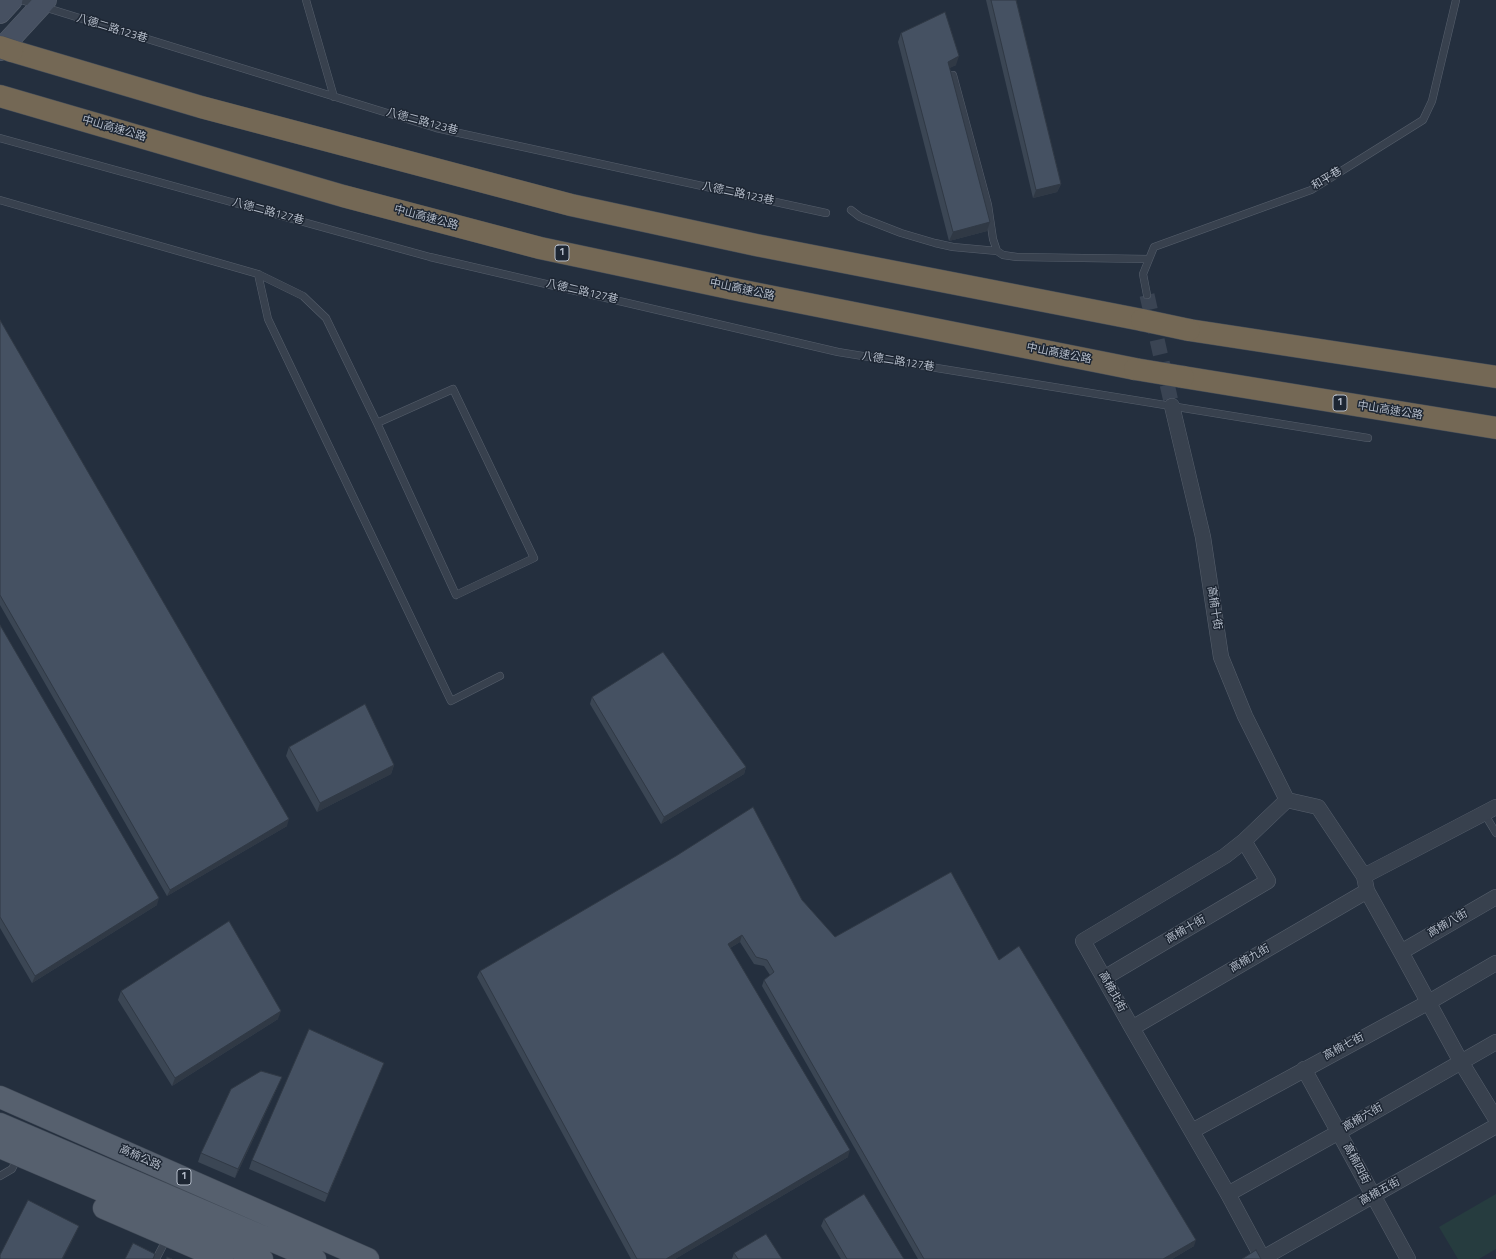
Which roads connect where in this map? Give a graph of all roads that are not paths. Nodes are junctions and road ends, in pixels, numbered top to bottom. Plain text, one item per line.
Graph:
1 (306, 0) edge
2 (1456, 0) edge
3 (29, 2) edge
4 (0, 13) edge
5 (4, 49) edge
6 (953, 75) edge
7 (0, 96) edge
8 (334, 97) junction
9 (0, 138) edge
10 (0, 200) edge
11 (851, 210) dead end
12 (826, 213) dead end
13 (997, 251) junction
14 (1149, 259) junction
15 (258, 274) junction
16 (1147, 295) tunnel mouth
17 (1496, 377) edge
18 (1172, 406) junction
19 (377, 423) junction
20 (1496, 428) edge
21 (1368, 438) dead end
22 (500, 676) dead end
23 (1287, 800) junction
24 (1490, 810) edge
25 (1496, 833) edge
26 (1244, 841) junction
27 (1365, 883) junction
28 (1496, 897) edge
29 (1401, 952) junction
30 (1496, 963) edge
31 (1104, 978) junction
32 (1429, 1002) junction
33 (1132, 1028) junction
34 (1496, 1042) edge
35 (1462, 1062) junction
36 (1304, 1069) junction
37 (0, 1097) edge
38 (1496, 1119) edge
39 (0, 1124) edge
40 (1496, 1126) edge
41 (1192, 1131) junction
42 (1339, 1132) junction
43 (19, 1145) edge
44 (1228, 1194) junction
45 (1374, 1196) junction
46 (168, 1236) junction
47 (1263, 1258) edge
48 (156, 1259) edge
49 (222, 1259) edge
50 (262, 1259) edge
51 (315, 1259) edge
52 (368, 1259) edge
53 (1408, 1259) edge

1 - 8 lane
2 - 14 lane, 和平巷
3 - 4 street
3 - 5 street
3 - 8 lane, 八德二路123巷
5 - 17 highway, bridge
6 - 13 lane
7 - 20 highway, 中山高速公路 / 1, bridge
8 - 12 lane, 八德二路123巷
9 - 18 lane, 八德二路127巷
10 - 15 lane
11 - 13 lane
13 - 14 lane
14 - 16 lane, 和平巷
15 - 19 lane
15 - 22 lane
18 - 21 lane, 八德二路127巷
18 - 23 street, 高楠十街
19 - 19 lane
23 - 26 street, 高楠北街
23 - 27 street
24 - 25 lane
24 - 27 street, 高楠九街
26 - 31 street, 高楠北街
26 - 31 street, 高楠十街
27 - 29 street
27 - 33 street, 高楠九街
28 - 29 street, 高楠八街
29 - 32 street
30 - 32 street, 高楠七街
31 - 33 street, 高楠北街
32 - 35 street
32 - 36 street, 高楠七街
33 - 41 street, 高楠北街
34 - 35 street, 高楠六街
35 - 38 street
35 - 42 street, 高楠六街
36 - 41 street, 高楠七街
36 - 42 street, 高楠四街
37 - 43 main road, 高楠公路 / 1
39 - 43 main road, 高楠公路 / 1
40 - 45 street, 高楠五街
41 - 44 street, 高楠北街
42 - 44 street, 高楠六街
42 - 45 street, 高楠四街
43 - 46 main road, 高楠公路 / 1
43 - 50 main road, 高楠公路 / 1
43 - 51 main road, 高楠公路 / 1
43 - 52 main road, 高楠公路 / 1
44 - 47 street, 高楠北街
45 - 47 street, 高楠五街
45 - 53 street, 高楠四街
46 - 48 lane
46 - 49 main road, 高楠公路 / 1

